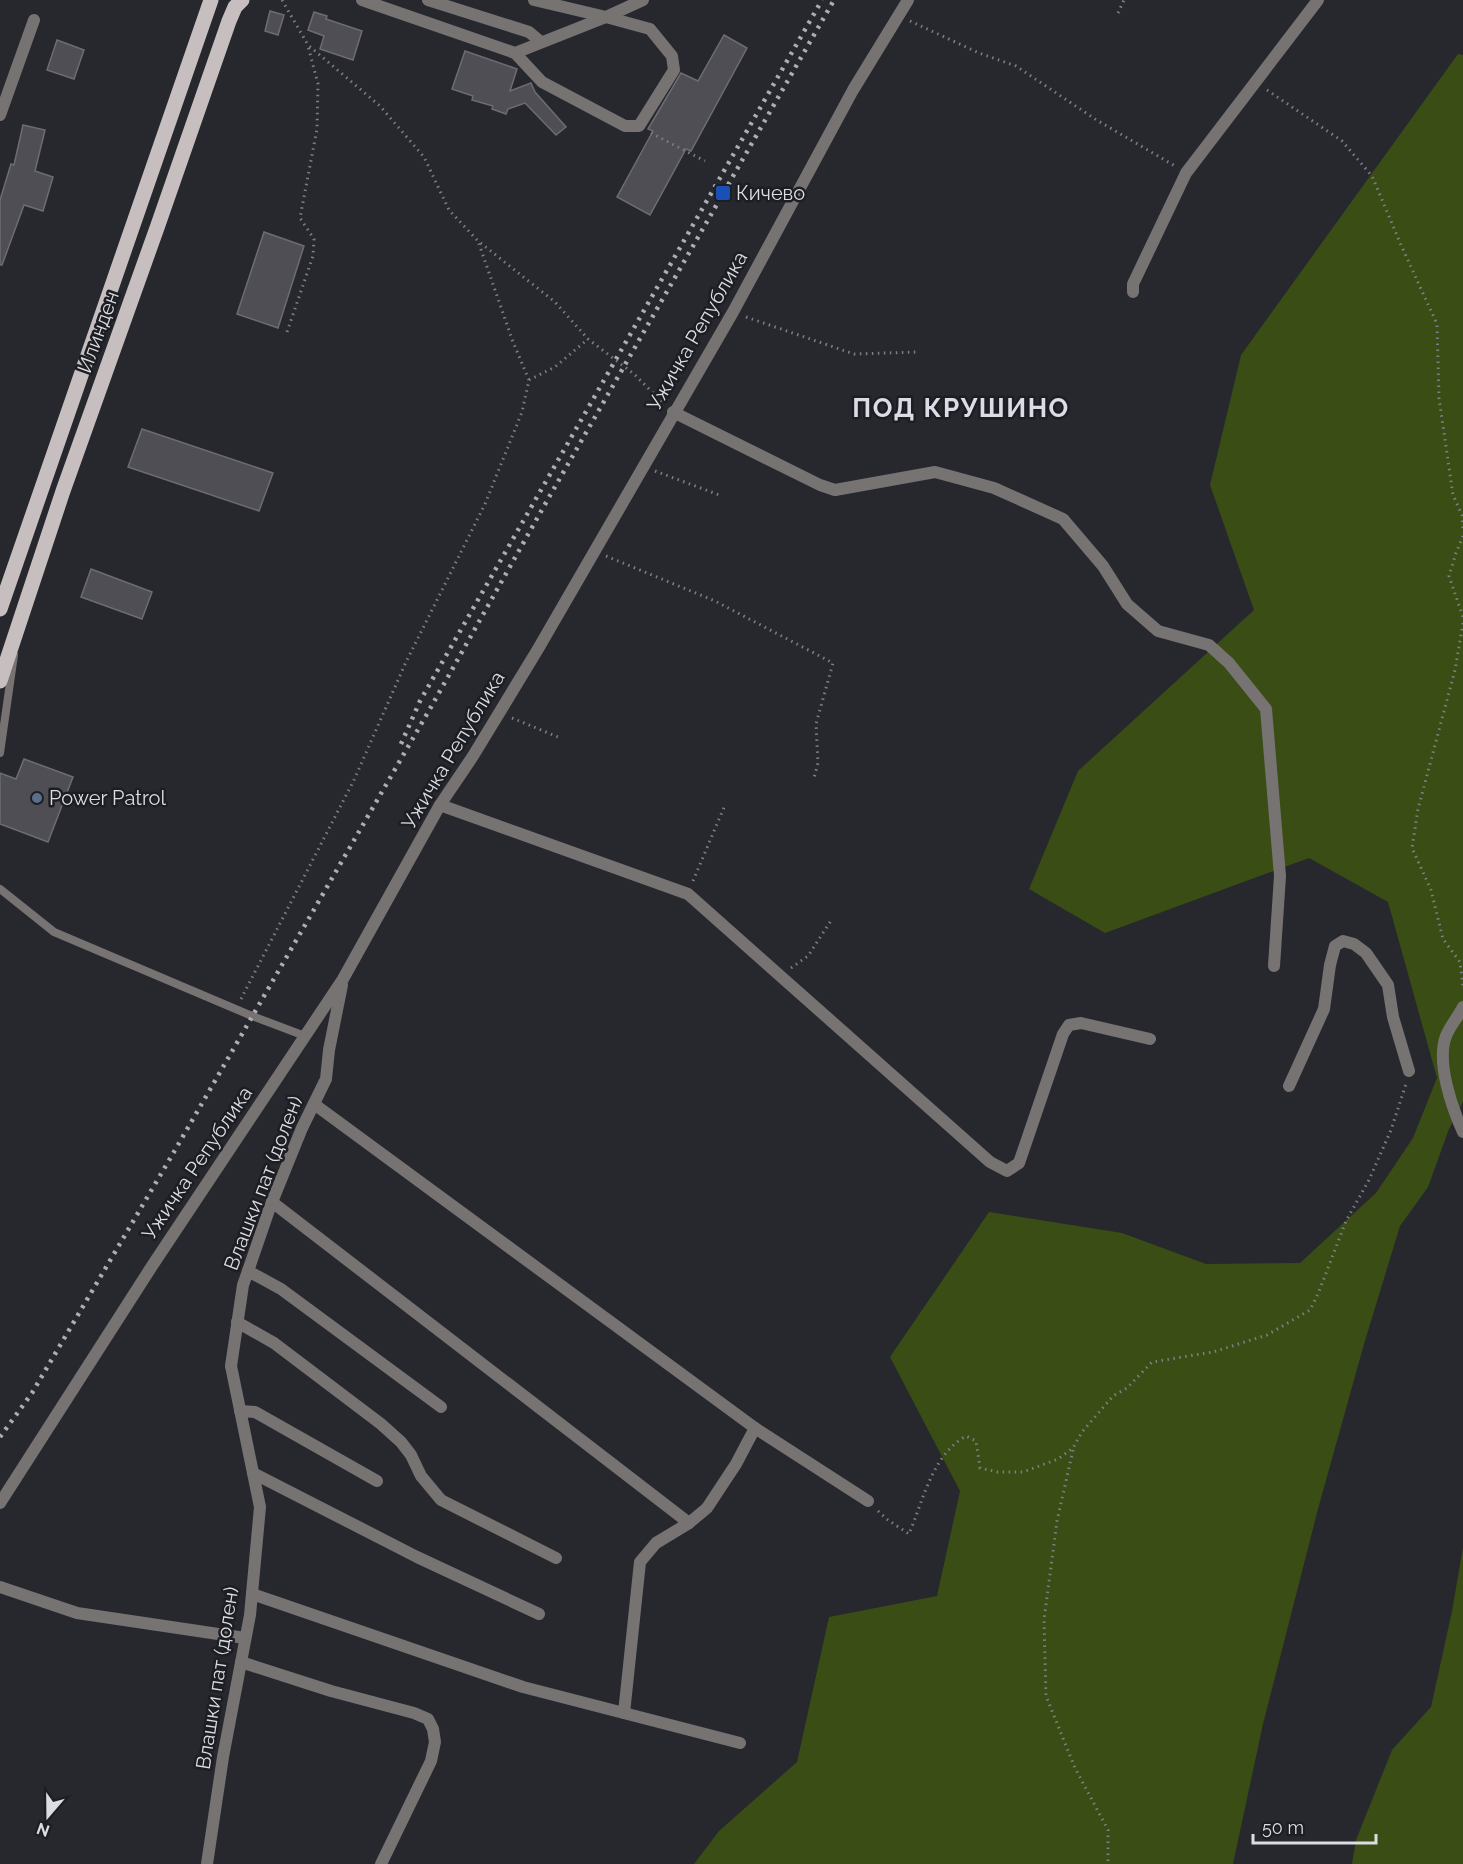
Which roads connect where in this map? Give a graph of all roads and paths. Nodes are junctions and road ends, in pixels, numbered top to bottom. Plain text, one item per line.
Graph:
1 (211, 0) edge
2 (242, 0) edge
3 (282, 0) edge
4 (362, 0) edge
5 (428, 0) edge
6 (534, 0) edge
7 (643, 0) edge
8 (908, 0) edge
9 (1124, 0) edge
10 (1318, 0) edge
11 (1118, 13) dead end
12 (900, 15) junction
13 (606, 17) junction
14 (34, 20) dead end
15 (541, 42) junction
16 (308, 45) junction
17 (515, 53) junction
18 (1256, 82) junction
19 (0, 115) edge
20 (639, 126) junction
21 (705, 161) dead end
22 (1186, 173) junction
23 (478, 241) junction
24 (1133, 292) dead end
25 (733, 312) junction
26 (287, 332) dead end
27 (588, 339) junction
28 (918, 352) dead end
29 (529, 380) junction
30 (673, 412) junction
31 (642, 466) junction
32 (722, 496) dead end
33 (1463, 531) edge
34 (1463, 536) edge
35 (594, 551) junction
36 (0, 609) edge
37 (1463, 617) edge
38 (18, 623) junction
39 (1463, 624) edge
40 (0, 681) edge
41 (499, 713) junction
42 (558, 737) dead end
43 (0, 753) edge
44 (814, 778) dead end
45 (440, 805) junction
46 (725, 805) dead end
47 (0, 889) edge
48 (688, 894) junction
49 (831, 919) dead end
50 (1274, 966) dead end
51 (780, 976) junction
52 (343, 979) junction
53 (1463, 986) edge
54 (1463, 1007) edge
55 (236, 1009) junction
56 (305, 1036) junction
57 (1150, 1039) dead end
58 (1409, 1071) joint
59 (1289, 1086) dead end
60 (314, 1104) junction
61 (1463, 1132) edge
62 (272, 1202) junction
63 (248, 1271) junction
64 (237, 1322) junction
65 (441, 1407) dead end
66 (240, 1411) junction
67 (755, 1428) junction
68 (1073, 1449) junction
69 (253, 1473) junction
70 (377, 1481) dead end
71 (868, 1501) joint
72 (0, 1503) edge
73 (689, 1523) junction
74 (556, 1558) dead end
75 (0, 1587) edge
76 (252, 1594) junction
77 (539, 1614) dead end
78 (246, 1638) junction
79 (241, 1662) junction
80 (624, 1713) junction
81 (740, 1743) dead end
82 (207, 1864) edge
83 (381, 1864) edge
84 (1108, 1864) edge

1 - 36 main road, Илинден
2 - 38 main road, Илинден
3 - 16 path
4 - 17 street
5 - 15 street
6 - 13 street
7 - 13 street
8 - 12 street, Ужичка Република
9 - 11 path
10 - 18 street
12 - 22 path
12 - 25 street, Ужичка Република
13 - 15 street
13 - 20 street
14 - 19 street
15 - 17 street
16 - 23 path
16 - 26 path
17 - 20 street
18 - 22 street
18 - 33 path
20 - 21 path
22 - 24 street
23 - 27 path
23 - 29 path
25 - 28 path
25 - 30 street, Ужичка Република
27 - 29 path
27 - 30 path
29 - 55 path
30 - 31 street, Ужичка Република
30 - 50 street
31 - 32 path
31 - 35 street, Ужичка Република
34 - 37 path
35 - 41 street, Ужичка Република
35 - 44 path
38 - 40 main road, Илинден
38 - 43 lane
39 - 53 path
41 - 42 path
41 - 45 street, Ужичка Република
45 - 48 street
45 - 52 street, Ужичка Република
46 - 48 path
47 - 55 lane
48 - 51 street
49 - 51 path
51 - 57 street
52 - 56 street, Ужичка Република
52 - 60 street, Влашки пат (долен)
54 - 61 street
55 - 56 lane
56 - 72 street, Ужичка Република
58 - 59 street
58 - 68 path
60 - 62 street, Влашки пат (долен)
60 - 67 street
62 - 63 street, Влашки пат (долен)
62 - 73 street
63 - 64 street, Влашки пат (долен)
63 - 65 street
64 - 66 street, Влашки пат (долен)
64 - 74 street
66 - 69 street, Влашки пат (долен)
66 - 70 street
67 - 71 street
67 - 73 street
68 - 71 path
68 - 84 path
69 - 76 street, Влашки пат (долен)
69 - 77 street
73 - 80 street
75 - 78 street
76 - 78 street, Влашки пат (долен)
76 - 80 street
78 - 79 street, Влашки пат (долен)
79 - 82 street, Влашки пат (долен)
79 - 83 street
80 - 81 street

